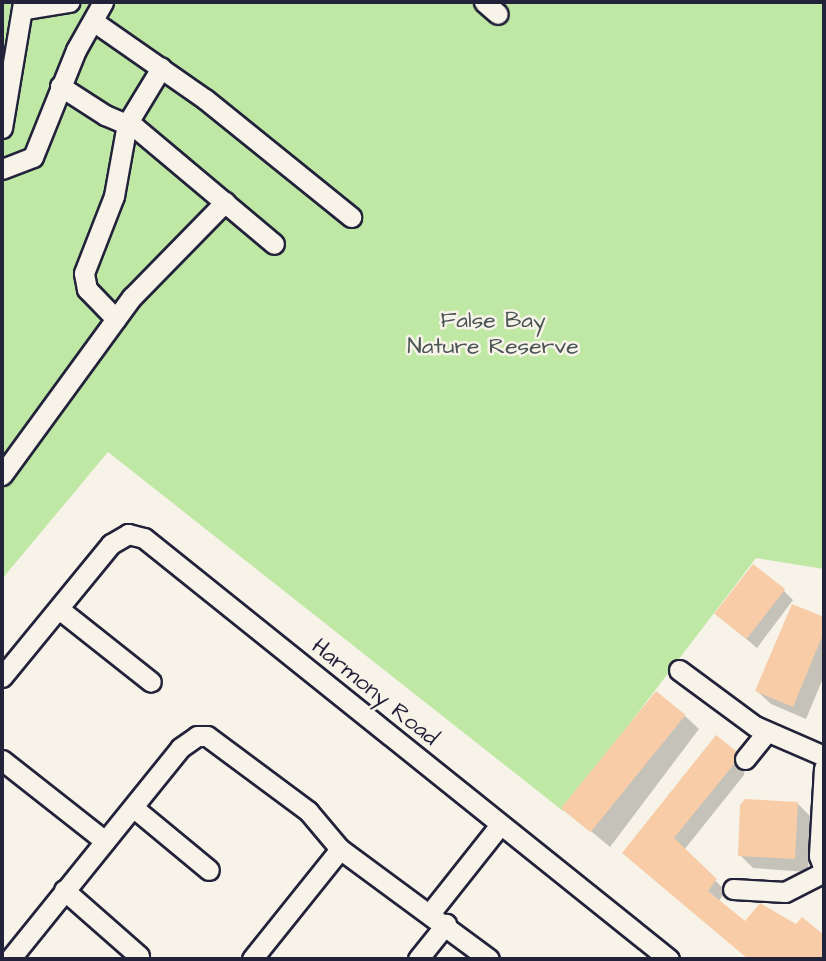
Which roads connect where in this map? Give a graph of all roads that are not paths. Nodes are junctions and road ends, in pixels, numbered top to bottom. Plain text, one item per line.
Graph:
1 (69, 2) edge
2 (103, 2) edge
3 (24, 5) edge
4 (93, 20) junction
5 (161, 68) junction
6 (60, 86) junction
7 (127, 124) junction
8 (2, 128) edge
9 (2, 169) edge
10 (225, 202) junction
11 (351, 217) dead end
12 (274, 244) dead end
13 (116, 318) junction
14 (2, 475) edge
15 (59, 609) junction
16 (679, 670) dead end
17 (2, 677) edge
18 (151, 682) dead end
19 (766, 732) junction
20 (824, 756) edge
21 (744, 759) dead end
22 (2, 760) edge
23 (824, 768) edge
24 (134, 808) junction
25 (500, 825) junction
26 (105, 841) junction
27 (340, 849) junction
28 (209, 870) dead end
29 (824, 870) edge
30 (733, 889) dead end
31 (64, 890) junction
32 (439, 918) junction
33 (139, 956) dead end
34 (10, 959) edge
35 (252, 959) edge
36 (418, 959) edge
37 (489, 959) edge
38 (669, 959) edge

1 - 3 street
2 - 4 street
3 - 8 street
4 - 5 street
4 - 6 street
5 - 7 street
5 - 11 street
6 - 7 street
6 - 9 street
7 - 10 street
7 - 13 street
10 - 12 street
10 - 13 street
13 - 14 street
15 - 17 street, Harmony Road
15 - 18 street
15 - 25 street, Harmony Road
16 - 19 street
19 - 20 street
19 - 21 street
22 - 26 street
23 - 29 street
24 - 26 street
24 - 27 street
24 - 28 street
25 - 32 street
25 - 38 street, Harmony Road
26 - 31 street
27 - 32 street
27 - 35 street
29 - 30 street
31 - 33 street
31 - 34 street
32 - 36 street
32 - 37 street

